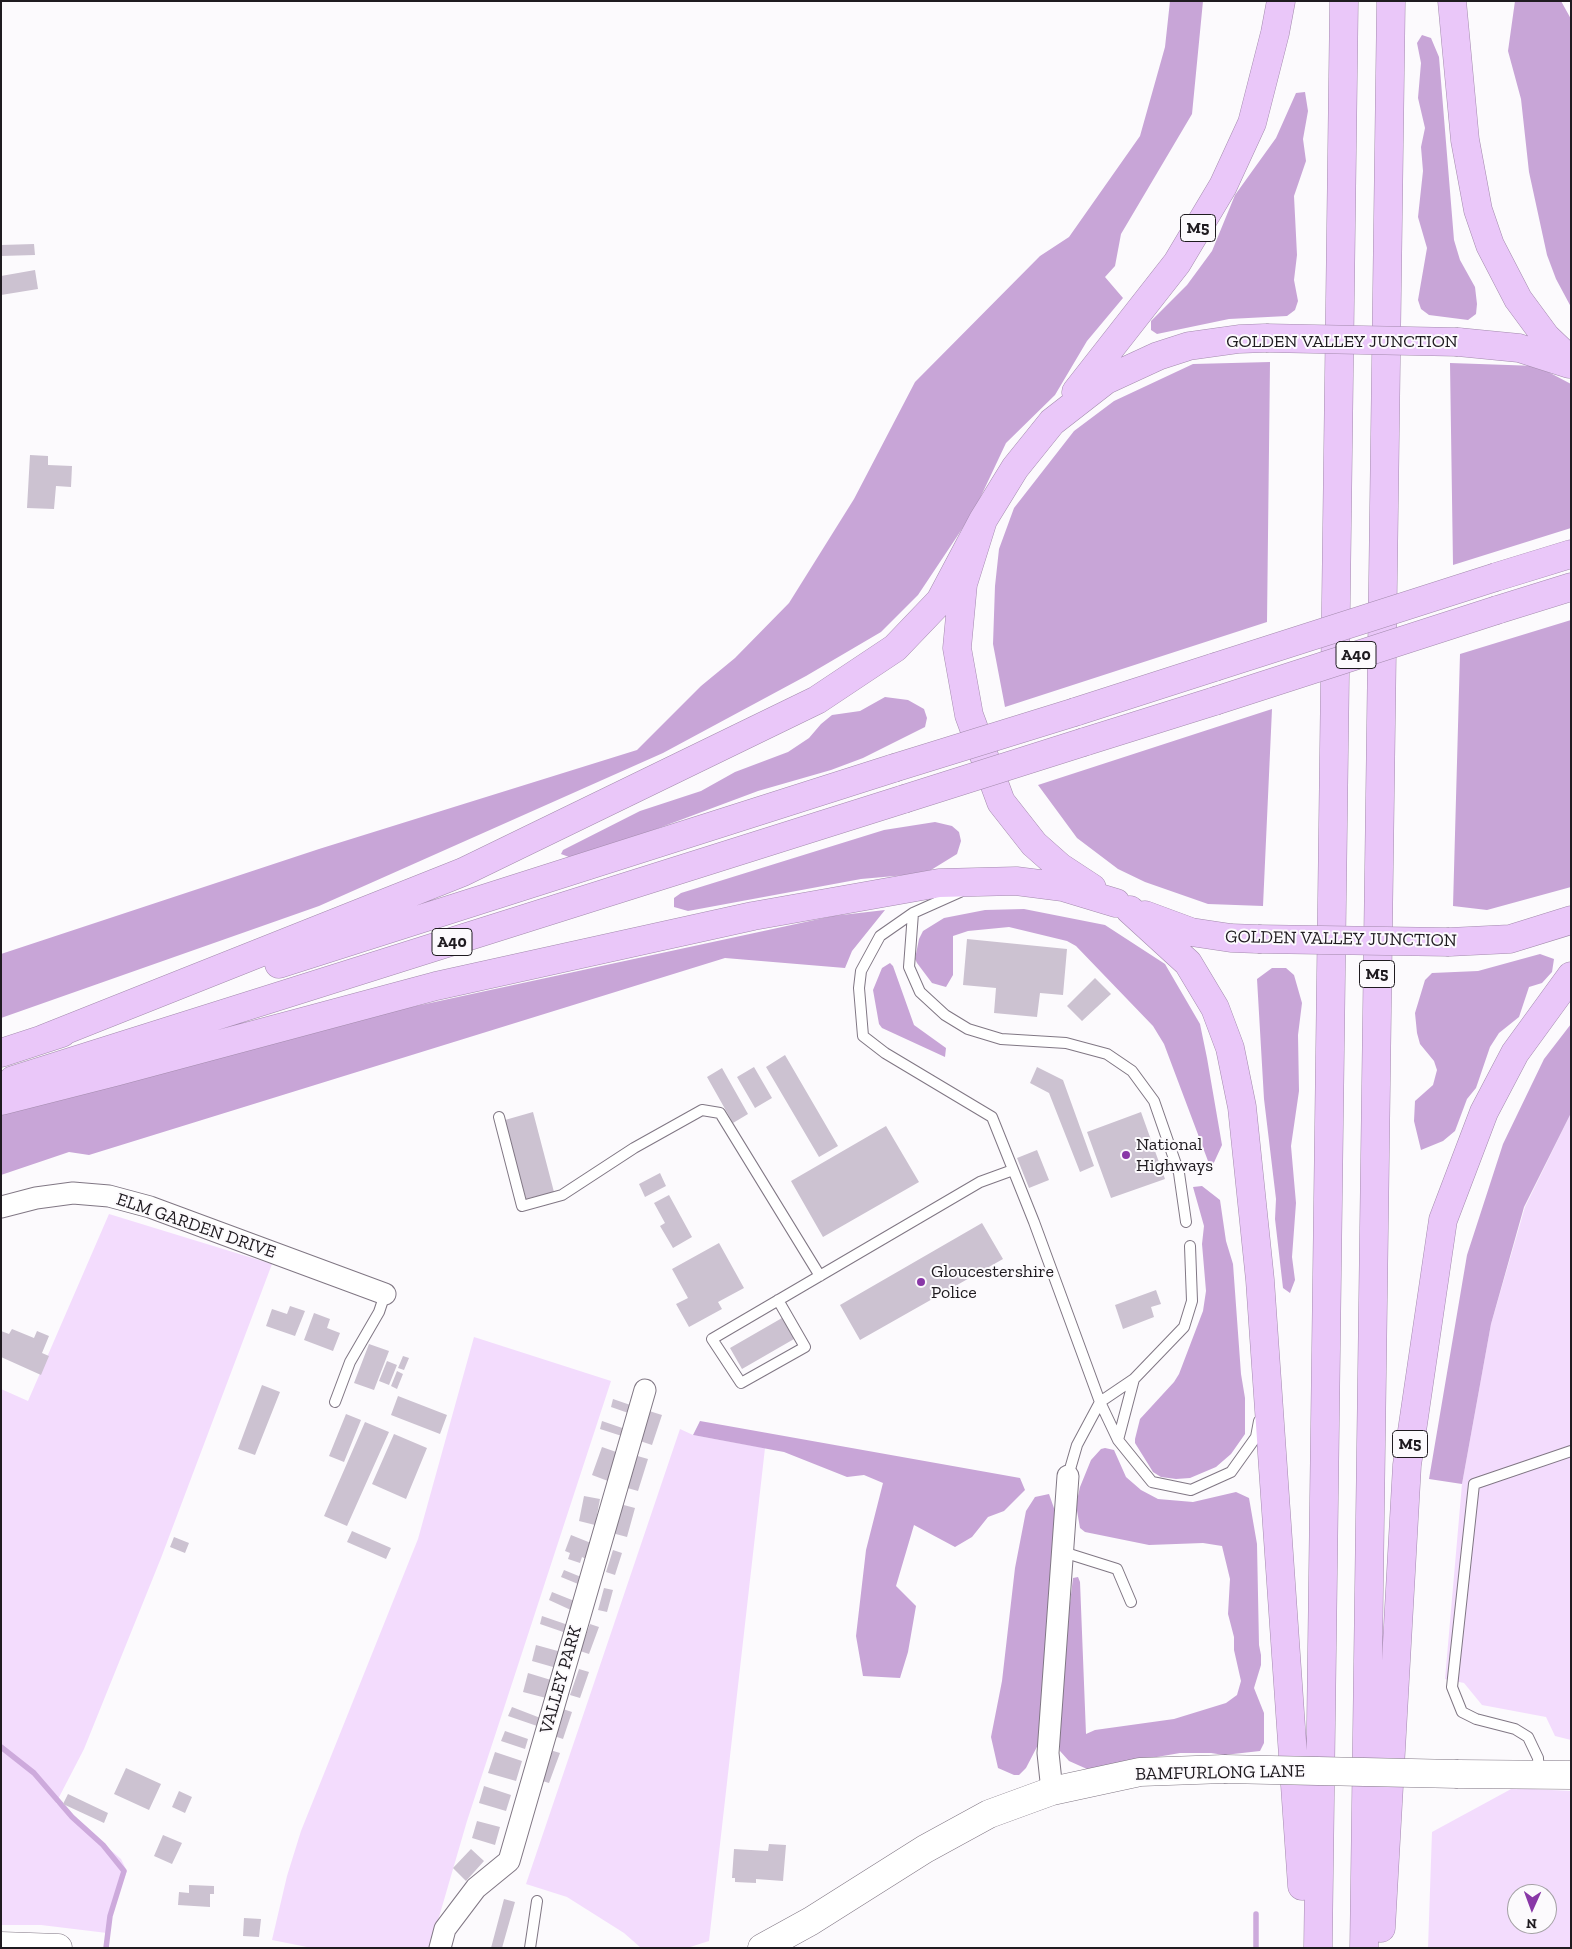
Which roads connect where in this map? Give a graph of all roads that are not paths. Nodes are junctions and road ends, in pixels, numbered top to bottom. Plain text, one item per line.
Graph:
1 (1280, 1) edge
2 (1344, 1) edge
3 (1391, 1) edge
4 (1452, 1) edge
5 (1571, 363) edge
6 (1052, 422) junction
7 (983, 520) junction
8 (1571, 554) edge
9 (1571, 586) edge
10 (1016, 882) junction
11 (1123, 906) junction
12 (913, 913) junction
13 (1571, 920) edge
14 (1571, 976) edge
15 (43, 1039) junction
16 (1, 1053) edge
17 (1, 1084) edge
18 (1, 1101) edge
19 (499, 1116) dead end
20 (1013, 1170) junction
21 (1, 1207) edge
22 (1186, 1222) dead end
23 (1190, 1246) dead end
24 (820, 1276) junction
25 (385, 1294) joint
26 (778, 1300) junction
27 (1267, 1376) junction
28 (1134, 1379) junction
29 (646, 1390) dead end
30 (335, 1402) dead end
31 (1100, 1402) junction
32 (1118, 1440) junction
33 (1571, 1451) edge
34 (1068, 1476) joint
35 (1063, 1552) junction
36 (1131, 1602) dead end
37 (1539, 1775) junction
38 (1571, 1775) edge
39 (1052, 1791) junction
40 (537, 1900) dead end
41 (1, 1946) edge
42 (58, 1948) edge
43 (440, 1948) edge
44 (530, 1948) edge
45 (762, 1948) edge
46 (1306, 1948) edge
47 (1318, 1948) edge
48 (1364, 1948) edge
49 (1380, 1948) edge

1 - 6 highway, M5
2 - 47 highway
3 - 48 highway, M5
4 - 5 highway
5 - 6 highway, GOLDEN VALLEY JUNCTION, bridge
6 - 7 highway, GOLDEN VALLEY JUNCTION
7 - 11 highway, GOLDEN VALLEY JUNCTION
7 - 15 highway
8 - 15 highway, A40, bridge
9 - 17 highway, A40, bridge
10 - 11 highway
10 - 12 lane
10 - 18 highway
11 - 13 highway, GOLDEN VALLEY JUNCTION, bridge
11 - 27 highway
12 - 20 lane
12 - 22 lane
14 - 49 highway, M5
15 - 16 highway, A40
19 - 24 lane
20 - 24 lane
20 - 31 lane
21 - 25 street, ELM GARDEN DRIVE
23 - 28 lane
24 - 26 lane
25 - 30 lane
26 - 26 lane
27 - 32 lane
27 - 46 highway
28 - 31 lane
28 - 32 lane
29 - 43 street, VALLEY PARK
31 - 32 lane
31 - 34 lane
33 - 37 lane
34 - 35 street
35 - 36 lane
35 - 39 street
37 - 38 street, BAMFURLONG LANE
37 - 39 street, BAMFURLONG LANE, bridge
39 - 45 street, BAMFURLONG LANE
40 - 44 lane
41 - 42 street

